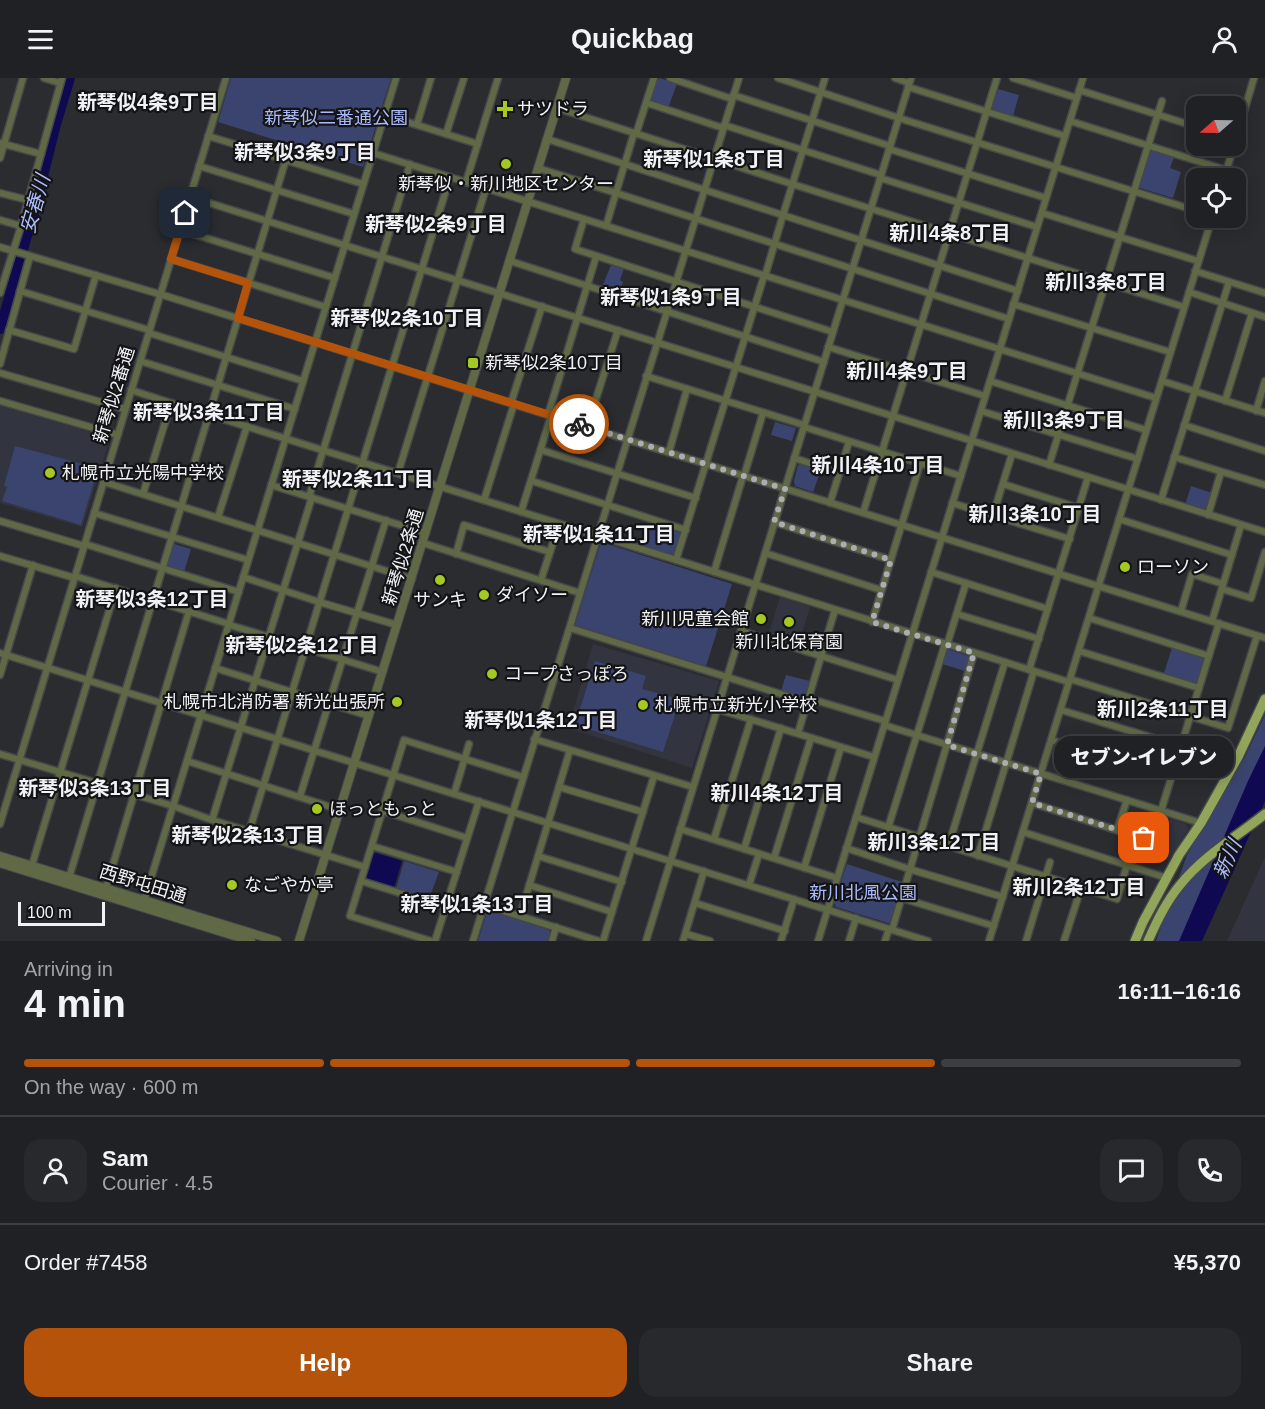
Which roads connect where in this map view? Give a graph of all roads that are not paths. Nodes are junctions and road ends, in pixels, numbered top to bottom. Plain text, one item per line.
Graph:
1 (23, 78) edge
2 (44, 78) edge
3 (226, 78) edge
4 (396, 78) edge
5 (431, 78) edge
6 (464, 78) edge
7 (498, 78) edge
8 (566, 78) edge
9 (654, 78) edge
10 (670, 78) edge
11 (738, 78) edge
12 (778, 78) edge
13 (825, 78) edge
14 (895, 78) edge
15 (997, 78) edge
16 (1013, 78) edge
17 (1083, 78) edge
18 (1254, 78) edge
19 (61, 81) edge
20 (909, 83) edge
21 (1079, 90) junction
22 (821, 92) junction
23 (733, 97) junction
24 (1077, 98) junction
25 (1162, 101) dead end
26 (647, 103) junction
27 (1246, 105) edge
28 (557, 108) junction
29 (987, 112) junction
30 (384, 115) junction
31 (1157, 115) junction
32 (898, 118) junction
33 (811, 121) junction
34 (1070, 121) junction
35 (417, 124) junction
36 (1186, 124) edge
37 (724, 127) junction
38 (635, 133) junction
39 (446, 134) junction
40 (208, 136) junction
41 (1065, 136) junction
42 (547, 139) junction
43 (977, 142) junction
44 (2, 143) edge
45 (478, 144) junction
46 (290, 146) dead end
47 (1148, 146) junction
48 (889, 147) junction
49 (802, 151) junction
50 (373, 153) junction
51 (41, 154) junction
52 (0, 159) edge
53 (285, 159) junction
54 (714, 159) junction
55 (410, 164) junction
56 (625, 164) junction
57 (199, 166) junction
58 (1056, 167) junction
59 (538, 168) junction
60 (1220, 168) edge
61 (968, 174) junction
62 (450, 177) junction
63 (880, 177) junction
64 (466, 182) junction
65 (363, 184) junction
66 (792, 184) junction
67 (486, 188) junction
68 (704, 189) junction
69 (277, 190) junction
70 (1134, 191) junction
71 (0, 193) edge
72 (616, 194) junction
73 (190, 197) junction
74 (1046, 198) junction
75 (28, 200) junction
76 (528, 201) junction
77 (959, 202) junction
78 (1186, 207) edge
79 (871, 209) junction
80 (1042, 213) junction
81 (354, 214) junction
82 (783, 215) junction
83 (584, 219) junction
84 (695, 219) junction
85 (0, 220) edge
86 (267, 221) junction
87 (21, 226) junction
88 (606, 226) junction
89 (1037, 227) junction
90 (1209, 228) edge
91 (180, 230) junction
92 (950, 234) junction
93 (1120, 237) junction
94 (861, 240) junction
95 (775, 244) junction
96 (345, 245) junction
97 (0, 247) edge
98 (686, 251) junction
99 (15, 252) junction
100 (257, 254) junction
101 (27, 255) junction
102 (382, 256) junction
103 (597, 257) junction
104 (1028, 258) junction
105 (171, 259) junction
106 (510, 261) junction
107 (1198, 261) junction
108 (939, 265) junction
109 (421, 268) junction
110 (852, 270) junction
111 (1195, 271) junction
112 (96, 275) junction
113 (765, 276) junction
114 (335, 278) junction
115 (458, 280) junction
116 (676, 282) junction
117 (1229, 282) junction
118 (248, 283) junction
119 (1106, 283) junction
120 (587, 286) junction
121 (1, 288) edge
122 (20, 291) junction
123 (1018, 291) junction
124 (1189, 292) junction
125 (500, 293) junction
126 (1265, 293) edge
127 (160, 294) junction
128 (930, 294) junction
129 (843, 301) junction
130 (1222, 303) junction
131 (1013, 304) junction
132 (542, 306) junction
133 (326, 307) junction
134 (754, 307) junction
135 (1184, 307) junction
136 (85, 310) junction
137 (667, 311) junction
138 (1252, 313) junction
139 (1265, 317) edge
140 (238, 318) junction
141 (578, 318) junction
142 (1009, 319) junction
143 (921, 325) junction
144 (1091, 329) junction
145 (9, 330) junction
146 (618, 330) junction
147 (149, 331) junction
148 (833, 332) junction
149 (745, 337) junction
150 (315, 342) junction
151 (657, 343) junction
152 (828, 347) junction
153 (999, 350) junction
154 (1170, 352) junction
155 (352, 353) junction
156 (226, 358) junction
157 (140, 361) junction
158 (824, 362) junction
159 (0, 364) edge
160 (391, 366) junction
161 (736, 368) junction
162 (907, 371) junction
163 (0, 373) edge
164 (1078, 374) junction
165 (646, 376) junction
166 (428, 377) junction
167 (303, 381) junction
168 (990, 381) junction
169 (1162, 381) junction
170 (1265, 381) edge
171 (218, 386) junction
172 (687, 389) junction
173 (131, 390) junction
174 (470, 390) junction
175 (814, 392) junction
176 (1194, 392) junction
177 (985, 396) junction
178 (1156, 398) junction
179 (0, 401) edge
180 (725, 401) junction
181 (1225, 401) junction
182 (171, 404) junction
183 (513, 404) junction
184 (1068, 406) junction
185 (295, 409) junction
186 (125, 410) junction
187 (981, 411) junction
188 (1256, 411) junction
189 (763, 413) junction
190 (1265, 413) edge
191 (209, 415) junction
192 (550, 415) junction
193 (893, 417) junction
194 (1184, 425) junction
195 (247, 426) junction
196 (804, 426) junction
197 (587, 427) junction
198 (1146, 430) junction
199 (118, 435) junction
200 (1059, 436) junction
201 (286, 438) junction
202 (627, 440) junction
203 (971, 441) junction
204 (849, 442) junction
205 (541, 450) junction
206 (323, 451) junction
207 (1265, 451) edge
208 (882, 452) junction
209 (669, 453) junction
210 (1012, 454) junction
211 (1174, 457) junction
212 (794, 458) junction
213 (1138, 459) junction
214 (361, 463) junction
215 (706, 464) junction
216 (920, 464) junction
217 (1049, 465) junction
218 (1221, 472) junction
219 (398, 473) junction
220 (617, 473) junction
221 (839, 473) junction
222 (744, 476) junction
223 (961, 476) junction
224 (1088, 477) junction
225 (532, 481) junction
226 (104, 482) junction
227 (1003, 484) junction
228 (271, 485) junction
229 (1265, 485) edge
230 (440, 486) junction
231 (785, 489) junction
232 (1128, 490) junction
233 (143, 494) junction
234 (310, 497) junction
235 (696, 498) junction
236 (484, 500) junction
237 (1161, 500) junction
238 (830, 503) junction
239 (952, 503) junction
240 (607, 505) junction
241 (181, 506) junction
242 (348, 508) junction
243 (1079, 508) junction
244 (521, 512) junction
245 (94, 513) junction
246 (863, 513) junction
247 (1208, 514) junction
248 (993, 515) junction
249 (218, 518) junction
250 (1119, 519) junction
251 (386, 520) junction
252 (0, 521) edge
253 (774, 522) junction
254 (559, 524) junction
255 (902, 525) junction
256 (1242, 525) junction
257 (257, 530) junction
258 (686, 530) junction
259 (1265, 532) edge
260 (426, 533) junction
261 (597, 536) junction
262 (172, 537) junction
263 (942, 537) junction
264 (1070, 539) junction
265 (297, 543) junction
266 (423, 543) junction
267 (85, 545) junction
268 (550, 552) junction
269 (1265, 552) edge
270 (765, 553) junction
271 (334, 554) junction
272 (456, 554) junction
273 (1232, 555) junction
274 (0, 556) edge
275 (248, 560) junction
276 (676, 560) junction
277 (891, 560) junction
278 (33, 565) junction
279 (372, 566) junction
280 (162, 568) junction
281 (714, 572) junction
282 (931, 572) junction
283 (1059, 574) junction
284 (75, 577) junction
285 (243, 577) junction
286 (412, 579) junction
287 (542, 580) junction
288 (966, 583) junction
289 (755, 585) junction
290 (1099, 586) junction
291 (1222, 587) junction
292 (116, 588) junction
293 (283, 590) junction
294 (881, 590) junction
295 (239, 592) junction
296 (580, 593) junction
297 (153, 600) junction
298 (319, 602) junction
299 (1048, 609) junction
300 (836, 610) junction
301 (189, 611) junction
302 (1181, 611) junction
303 (357, 612) junction
304 (957, 614) junction
305 (1089, 618) junction
306 (872, 622) junction
307 (1216, 622) junction
308 (229, 624) junction
309 (398, 625) junction
310 (570, 628) junction
311 (741, 631) junction
312 (912, 634) junction
313 (1257, 636) junction
314 (268, 638) junction
315 (1265, 638) edge
316 (1039, 639) junction
317 (946, 645) junction
318 (304, 649) junction
319 (1079, 651) junction
320 (974, 653) junction
321 (3, 654) edge
322 (821, 656) junction
323 (1209, 656) junction
324 (342, 661) junction
325 (1005, 662) junction
326 (48, 667) junction
327 (215, 668) junction
328 (1032, 671) junction
329 (383, 672) junction
330 (0, 675) edge
331 (727, 677) junction
332 (89, 680) junction
333 (898, 680) junction
334 (1070, 680) junction
335 (255, 681) junction
336 (1198, 688) junction
337 (125, 691) junction
338 (291, 692) junction
339 (1265, 699) edge
340 (808, 700) junction
341 (162, 703) junction
342 (328, 704) junction
343 (717, 709) junction
344 (1060, 710) junction
345 (201, 715) junction
346 (369, 716) junction
347 (1190, 717) junction
348 (751, 719) junction
349 (884, 723) junction
350 (241, 727) junction
351 (781, 728) junction
352 (798, 733) junction
353 (916, 735) junction
354 (811, 738) junction
355 (277, 739) junction
356 (534, 739) junction
357 (1051, 740) junction
358 (469, 744) dead end
359 (947, 745) junction
360 (1180, 746) junction
361 (841, 747) junction
362 (314, 750) junction
363 (570, 750) junction
364 (0, 754) edge
365 (977, 754) junction
366 (874, 758) junction
367 (20, 759) junction
368 (465, 759) junction
369 (187, 761) junction
370 (355, 763) junction
371 (1007, 764) junction
372 (60, 773) junction
373 (226, 774) junction
374 (1041, 774) junction
375 (394, 775) junction
376 (654, 776) junction
377 (523, 777) junction
378 (1171, 777) junction
379 (97, 784) junction
380 (263, 786) junction
381 (559, 787) junction
382 (693, 787) junction
383 (454, 794) junction
384 (133, 795) junction
385 (300, 796) junction
386 (1127, 800) junction
387 (479, 801) junction
388 (1032, 803) junction
389 (173, 806) junction
390 (340, 810) junction
391 (1161, 811) junction
392 (383, 812) junction
393 (513, 812) junction
394 (643, 812) junction
395 (1265, 814) edge
396 (856, 817) junction
397 (212, 820) junction
398 (548, 823) junction
399 (1201, 823) junction
400 (0, 824) edge
401 (888, 828) junction
402 (680, 829) junction
403 (1117, 830) junction
404 (249, 831) junction
405 (1023, 832) junction
406 (918, 837) junction
407 (467, 838) junction
408 (714, 839) junction
409 (372, 846) junction
410 (948, 847) junction
411 (846, 848) junction
412 (632, 849) junction
413 (744, 849) junction
414 (759, 854) junction
415 (326, 855) junction
416 (0, 856) edge
417 (538, 856) junction
418 (978, 856) junction
419 (774, 858) junction
420 (670, 861) junction
421 (1050, 862) dead end
422 (0, 863) edge
423 (1127, 865) junction
424 (32, 866) junction
425 (1012, 866) junction
426 (366, 867) junction
427 (804, 868) junction
428 (909, 869) junction
429 (704, 871) junction
430 (457, 872) junction
431 (1046, 877) junction
432 (837, 878) junction
433 (1167, 878) junction
434 (68, 880) junction
435 (362, 881) junction
436 (622, 882) junction
437 (529, 885) junction
438 (749, 885) junction
439 (106, 888) junction
440 (1081, 888) junction
441 (1003, 897) junction
442 (901, 898) junction
443 (794, 899) junction
444 (144, 901) junction
445 (695, 903) junction
446 (484, 905) junction
447 (445, 907) junction
448 (827, 910) junction
449 (612, 912) junction
450 (520, 916) junction
451 (856, 918) junction
452 (994, 926) junction
453 (556, 927) junction
454 (890, 929) junction
455 (784, 931) junction
456 (686, 934) junction
457 (919, 940) edge
458 (251, 941) edge
459 (277, 941) edge
460 (299, 941) edge
461 (431, 941) edge
462 (435, 941) edge
463 (473, 941) edge
464 (552, 941) edge
465 (601, 941) edge
466 (645, 941) edge
467 (683, 941) edge
468 (710, 941) edge
469 (781, 941) edge
470 (818, 941) edge
471 (849, 941) edge
472 (885, 941) edge
473 (928, 941) edge
474 (989, 941) edge
475 (1026, 941) edge
476 (1066, 941) edge
477 (1135, 941) edge
478 (1148, 941) edge

1 - 44 street
2 - 19 street
3 - 40 street, 新琴似2番通
4 - 30 street
5 - 35 street
6 - 39 street
7 - 45 street
8 - 28 street, 新琴似2条通
9 - 26 street
10 - 23 street
11 - 23 street
12 - 22 street
13 - 22 street
14 - 20 street
15 - 29 street
16 - 24 street
17 - 21 street
18 - 27 street
19 - 51 street
20 - 29 street
20 - 32 street
21 - 24 street
21 - 31 street
22 - 32 street
22 - 33 street
23 - 33 street
23 - 37 street
24 - 34 street
25 - 31 street
26 - 37 street
26 - 38 street
28 - 38 street
28 - 42 street, 新琴似2条通
29 - 41 street
29 - 43 street
30 - 35 street
30 - 50 street
31 - 36 street
31 - 47 street
32 - 43 street
32 - 48 street
33 - 48 street
33 - 49 street
34 - 41 street
34 - 47 street
35 - 39 street
37 - 49 street
37 - 54 street
38 - 54 street
38 - 56 street
39 - 45 street
40 - 53 street
40 - 57 street, 新琴似2番通
41 - 58 street
42 - 56 street
42 - 59 street, 新琴似2条通
43 - 58 street
43 - 61 street
44 - 51 street
44 - 52 street
45 - 64 street
46 - 53 street
47 - 60 street
47 - 70 street
48 - 61 street
48 - 63 street
49 - 63 street
49 - 66 street
50 - 55 street
50 - 65 street
51 - 75 street
53 - 65 street
53 - 69 street
54 - 66 street
54 - 68 street
55 - 62 street
55 - 102 street
56 - 68 street
56 - 72 street
57 - 69 street
57 - 73 street, 新琴似2番通
58 - 70 street
58 - 74 street
59 - 72 street
59 - 76 street, 新琴似2条通
61 - 74 street
61 - 77 street
62 - 64 street
62 - 109 street
63 - 77 street
63 - 79 street
64 - 67 street
65 - 81 street
66 - 79 street
66 - 82 street
67 - 76 street
67 - 115 street
68 - 82 street
68 - 84 street
69 - 81 street
69 - 86 street
70 - 78 street
70 - 93 street
71 - 75 street
72 - 84 street
72 - 88 street
73 - 86 street
73 - 91 street, 新琴似2番通
74 - 80 street
75 - 87 street
76 - 83 street
76 - 106 street, 新琴似2条通
77 - 89 street
77 - 92 street
79 - 92 street
79 - 94 street
80 - 89 street
80 - 93 street
81 - 96 street
82 - 94 street
82 - 95 street
83 - 88 street
83 - 103 street
84 - 95 street
84 - 98 street
85 - 87 street
86 - 96 street
86 - 100 street
87 - 99 street
88 - 98 street
89 - 104 street
90 - 107 street
91 - 100 street
91 - 105 street, 新琴似2番通
92 - 104 street
92 - 108 street
93 - 107 street
93 - 119 street
94 - 108 street
94 - 110 street
95 - 110 street
95 - 113 street
96 - 102 street
96 - 114 street
97 - 99 street
98 - 113 street
98 - 116 street
99 - 101 street
99 - 121 street
100 - 114 street
100 - 118 street
101 - 112 street
101 - 122 street
102 - 109 street
102 - 155 street
103 - 116 street
103 - 120 street
104 - 119 street
104 - 123 street
105 - 118 street
105 - 127 street, 新琴似2番通
106 - 120 street
106 - 125 street, 新琴似2条通
107 - 111 street
108 - 123 street
108 - 128 street
109 - 115 street
109 - 160 street
110 - 128 street
110 - 129 street
111 - 117 street
111 - 124 street
112 - 127 street
112 - 136 street
113 - 129 street
113 - 134 street
114 - 133 street
115 - 125 street
115 - 166 street
116 - 134 street
116 - 137 street
117 - 126 street
117 - 130 street
118 - 133 street
118 - 140 street
119 - 135 street
119 - 144 street
120 - 137 street
120 - 141 street
122 - 136 street
122 - 145 street
123 - 131 street
124 - 130 street
124 - 135 street
125 - 132 street
125 - 174 street, 新琴似2条通
127 - 140 street
127 - 147 street, 新琴似2番通
128 - 142 street
128 - 143 street
129 - 143 street
129 - 148 street
130 - 138 street
130 - 176 street
131 - 142 street
131 - 144 street
132 - 141 street
132 - 183 street
133 - 150 street
134 - 148 street
134 - 149 street
135 - 154 street
136 - 145 street
136 - 147 street
137 - 149 street
137 - 151 street
138 - 139 street
138 - 181 street
140 - 150 street
140 - 156 street
141 - 146 street
141 - 192 street
142 - 153 street
143 - 153 street
143 - 162 street
144 - 154 street
144 - 164 street
145 - 159 street
146 - 151 street
146 - 197 street
147 - 156 street
147 - 157 street, 新琴似2番通
148 - 152 street
149 - 158 street
149 - 161 street
150 - 155 street
150 - 167 street
151 - 161 street
151 - 165 street
152 - 158 street
152 - 162 street
153 - 164 street
153 - 168 street
154 - 169 street
155 - 160 street
155 - 206 street
156 - 167 street
156 - 171 street
157 - 171 street
157 - 173 street, 新琴似2番通
158 - 175 street
160 - 166 street
160 - 214 street
161 - 175 street
161 - 180 street
162 - 177 street
162 - 193 street
163 - 186 street
164 - 178 street
164 - 184 street
165 - 172 street
165 - 202 street
166 - 174 street
166 - 219 street
167 - 185 street
168 - 177 street
168 - 184 street
169 - 176 street
169 - 178 street
170 - 188 street
171 - 185 street
171 - 191 street
172 - 180 street
172 - 209 street
173 - 182 street
173 - 186 street, 新琴似2番通
174 - 183 street
174 - 230 street, 新琴似2条通
175 - 193 street
175 - 196 street
176 - 181 street
176 - 194 street
177 - 187 street
178 - 198 street
179 - 199 street
180 - 189 street
180 - 215 street
181 - 188 street
182 - 191 street
182 - 233 street
183 - 192 street
183 - 236 street
184 - 198 street
184 - 200 street
185 - 201 street
186 - 199 street, 新琴似2番通
187 - 200 street
187 - 203 street
188 - 190 street
189 - 196 street
189 - 222 street
191 - 195 street
191 - 241 street
192 - 197 street
192 - 205 street
193 - 203 street
193 - 208 street
194 - 207 street
194 - 211 street
195 - 201 street
195 - 249 street
196 - 204 street
196 - 212 street
197 - 202 street
198 - 213 street
199 - 226 street, 新琴似2番通
200 - 213 street
200 - 217 street
201 - 206 street
201 - 228 street
202 - 209 street
202 - 220 street
203 - 210 street
203 - 223 street
204 - 208 street
204 - 221 street
205 - 220 street
205 - 225 street
206 - 214 street
206 - 234 street
208 - 216 street
208 - 246 street
209 - 215 street
210 - 217 street
210 - 227 street
211 - 218 street
211 - 237 street
212 - 221 street
212 - 231 street
213 - 232 street
214 - 219 street
214 - 242 street
215 - 222 street
215 - 235 street
216 - 223 street
216 - 255 street
217 - 224 street
218 - 229 street
218 - 247 street
219 - 230 street
220 - 235 street
220 - 240 street
221 - 238 street
222 - 231 street
222 - 281 street
223 - 239 street
224 - 232 street
224 - 243 street
225 - 240 street
225 - 244 street
226 - 233 street
226 - 245 street, 新琴似2番通
227 - 243 street
227 - 248 street
228 - 234 street
228 - 257 street
230 - 236 street
230 - 260 street, 新琴似2条通
231 - 238 street
231 - 253 street
232 - 237 street
232 - 250 street
233 - 241 street
234 - 242 street
234 - 265 street
235 - 258 street
236 - 244 street
237 - 247 street
238 - 246 street
239 - 248 street
239 - 263 street
240 - 258 street
240 - 261 street
241 - 249 street
241 - 262 street
242 - 251 street
242 - 271 street
243 - 264 street
244 - 254 street
245 - 262 street
245 - 267 street, 新琴似2番通
246 - 255 street
247 - 256 street
248 - 264 street
249 - 257 street
250 - 273 street
250 - 290 street
251 - 260 street
251 - 279 street
252 - 267 street
253 - 270 street
253 - 277 street
254 - 261 street
254 - 268 street
255 - 263 street
255 - 277 street
256 - 259 street
256 - 273 street
257 - 265 street
257 - 275 street
258 - 276 street
260 - 266 street, 新琴似2条通
261 - 276 street
261 - 296 street
262 - 275 street
262 - 280 street
263 - 282 street
263 - 283 street
264 - 283 street
265 - 271 street
265 - 293 street
266 - 272 street
266 - 286 street, 新琴似2条通
267 - 280 street
267 - 284 street, 新琴似2番通
268 - 272 street
268 - 287 street
269 - 291 street
270 - 289 street
270 - 294 street
271 - 279 street
271 - 298 street
272 - 287 street
273 - 291 street
274 - 278 street
275 - 285 street
276 - 281 street
277 - 294 street
278 - 284 street
278 - 321 street
279 - 286 street
279 - 303 street
280 - 295 street
280 - 297 street
281 - 289 street
282 - 288 street
282 - 312 street
283 - 290 street
283 - 299 street
284 - 292 street
284 - 326 street, 新琴似2番通
285 - 293 street
285 - 295 street
286 - 309 street, 新琴似2条通
287 - 296 street
288 - 299 street
288 - 304 street
289 - 300 street
289 - 311 street
290 - 302 street
290 - 305 street
291 - 302 street
291 - 307 street
292 - 297 street
292 - 332 street
293 - 298 street
293 - 314 street
294 - 306 street
295 - 308 street
296 - 310 street
297 - 301 street
297 - 337 street
298 - 303 street
298 - 318 street
299 - 316 street
300 - 306 street
300 - 322 street
301 - 308 street
301 - 341 street
302 - 307 street
303 - 309 street
303 - 324 street
304 - 316 street
304 - 317 street
305 - 319 street
305 - 323 street
306 - 312 street
307 - 313 street
307 - 323 street
308 - 314 street
308 - 327 street
309 - 329 street, 新琴似2条通
310 - 331 street
310 - 356 street
311 - 322 street
311 - 331 street
312 - 317 street
312 - 333 street
313 - 315 street
313 - 347 street
314 - 318 street
314 - 335 street
316 - 328 street
317 - 320 street
317 - 353 street
318 - 324 street
318 - 338 street
319 - 334 street
319 - 336 street
320 - 325 street
320 - 359 street
321 - 326 street
321 - 330 street
322 - 333 street
322 - 340 street
323 - 336 street
324 - 329 street
324 - 342 street
325 - 328 street
325 - 365 street
326 - 332 street
326 - 367 street, 新琴似2番通
327 - 335 street
327 - 345 street
328 - 334 street
328 - 371 street
329 - 346 street, 新琴似2条通
331 - 340 street
331 - 343 street
332 - 337 street
332 - 372 street
333 - 349 street
334 - 344 street
334 - 347 street
335 - 338 street
335 - 350 street
336 - 347 street
337 - 341 street
337 - 379 street
338 - 342 street
338 - 355 street
339 - 399 main road
340 - 349 street
340 - 352 street
341 - 345 street
341 - 384 street
342 - 346 street
342 - 362 street
343 - 348 street
343 - 382 street
344 - 357 street
344 - 360 street
345 - 350 street
345 - 369 street
346 - 370 street, 新琴似2条通
347 - 360 street
348 - 351 street
348 - 408 street
349 - 353 street
349 - 366 street
350 - 355 street
350 - 373 street
351 - 352 street
351 - 413 street
352 - 354 street
353 - 359 street
353 - 401 street
354 - 361 street
354 - 419 street
355 - 362 street
355 - 380 street
356 - 363 street
356 - 377 street
357 - 374 street
357 - 378 street
358 - 368 street
359 - 365 street
359 - 406 street
360 - 378 street
361 - 366 street
361 - 427 street
362 - 370 street
362 - 385 street
363 - 376 street
363 - 381 street
364 - 367 street
365 - 371 street
365 - 410 street
366 - 396 street
367 - 372 street
367 - 400 street, 新琴似2番通
368 - 375 street
368 - 377 street
368 - 383 street
369 - 373 street
369 - 389 street
370 - 375 street
370 - 390 street, 新琴似2条通
371 - 374 street
371 - 418 street
372 - 379 street
372 - 424 street
373 - 380 street
373 - 397 street
374 - 386 street
374 - 388 street
375 - 383 street
375 - 392 street
376 - 382 street
376 - 394 street
377 - 393 street
378 - 391 street
379 - 384 street
379 - 434 street
380 - 385 street
380 - 404 street
381 - 394 street
381 - 398 street
382 - 402 street
383 - 387 street
384 - 389 street
384 - 439 street
385 - 390 street
386 - 391 street
386 - 403 street
387 - 393 street
387 - 407 street
388 - 403 street
388 - 405 street
389 - 397 street
389 - 444 street
390 - 415 street, 新琴似2条通
391 - 399 street
392 - 407 street
392 - 409 street
393 - 398 street
393 - 446 street
394 - 412 street
395 - 478 main road
396 - 401 street
396 - 411 street
397 - 404 street
398 - 412 street
398 - 417 street
399 - 433 main road
401 - 406 street
402 - 408 street
402 - 420 street
403 - 423 street
404 - 415 street
405 - 423 street
405 - 425 street
406 - 410 street
406 - 428 street
407 - 430 street
408 - 413 street
409 - 426 street
409 - 430 street
410 - 418 street
411 - 428 street
411 - 432 street
412 - 420 street
412 - 436 street
413 - 414 street
414 - 419 street
414 - 438 street
415 - 426 street
415 - 460 street, 新琴似2条通
416 - 424 street, 西野屯田通
417 - 436 street
417 - 437 street
418 - 425 street
419 - 427 street
420 - 429 street
420 - 466 street
421 - 431 street
422 - 434 street, 西野屯田通
423 - 433 street
423 - 440 street
424 - 434 street, 西野屯田通
425 - 431 street
425 - 441 street
426 - 435 street
427 - 432 street
428 - 441 street
428 - 442 street
429 - 438 street
429 - 445 street
430 - 447 street
431 - 440 street
431 - 475 street
432 - 448 street
433 - 477 main road
434 - 439 street, 西野屯田通
434 - 458 street, 西野屯田通
435 - 447 street
435 - 461 street
436 - 449 street
437 - 449 street
437 - 450 street
438 - 443 street
439 - 444 street, 西野屯田通
440 - 476 street
441 - 452 street
442 - 452 street
442 - 454 street
443 - 448 street
443 - 455 street
444 - 459 street, 西野屯田通
445 - 455 street
445 - 456 street
446 - 450 street
446 - 463 street
447 - 462 street
448 - 451 street
448 - 470 street
449 - 465 street
450 - 453 street
451 - 454 street
451 - 471 street
452 - 474 street
453 - 464 street
453 - 465 street
454 - 457 street
454 - 472 street
455 - 469 street
456 - 467 street
456 - 468 street
457 - 473 street

